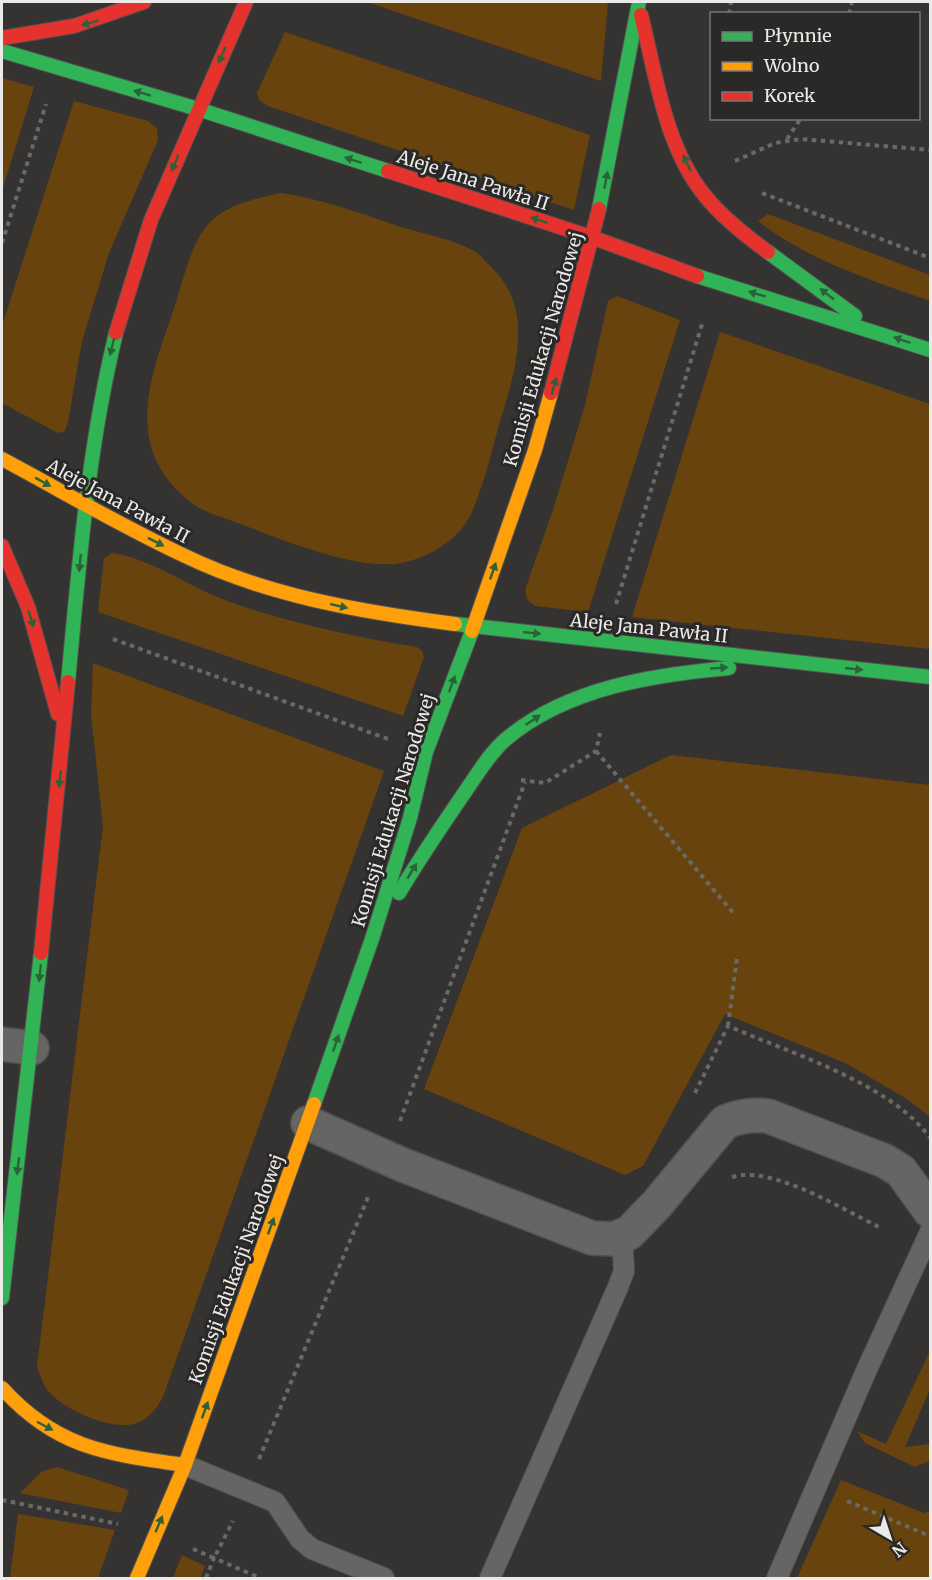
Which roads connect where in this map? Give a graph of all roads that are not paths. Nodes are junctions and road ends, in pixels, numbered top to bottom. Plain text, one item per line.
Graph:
1 (144, 2) edge
2 (246, 2) edge
3 (639, 3) edge
4 (2, 39) edge
5 (2, 51) edge
6 (198, 109) junction
7 (594, 238) junction
8 (873, 330) junction
9 (930, 350) edge
10 (2, 459) edge
11 (85, 505) junction
12 (2, 546) edge
13 (474, 627) junction
14 (796, 662) junction
15 (930, 677) edge
16 (64, 739) junction
17 (372, 939) junction
18 (17, 1046) edge
19 (308, 1123) junction
20 (930, 1211) edge
21 (930, 1232) edge
22 (622, 1235) junction
23 (2, 1298) edge
24 (2, 1388) edge
25 (184, 1465) junction
26 (137, 1578) edge
27 (384, 1578) edge
28 (490, 1578) edge
29 (777, 1578) edge

1 -> 4 main road
2 -> 6 main road
7 -> 3 main road, Komisji Edukacji Narodowej
8 -> 3 main road
6 -> 5 main road, Aleje Jana Pawła II
7 -> 6 main road, Aleje Jana Pawła II
6 -> 11 main road
8 -> 7 main road, Aleje Jana Pawła II
13 -> 7 main road, Komisji Edukacji Narodowej
9 -> 8 main road, Aleje Jana Pawła II
10 -> 11 main road, Aleje Jana Pawła II
11 -> 13 main road, Aleje Jana Pawła II
11 -> 16 main road
12 -> 16 main road
13 -> 14 main road, Aleje Jana Pawła II
17 -> 13 main road, Komisji Edukacji Narodowej
14 -> 15 main road, Aleje Jana Pawła II
17 -> 14 main road
16 -> 18 main road
19 -> 17 main road, Komisji Edukacji Narodowej
18 -> 23 main road
19 - 22 street
25 -> 19 main road, Komisji Edukacji Narodowej
20 - 22 street
21 - 29 lane
22 - 28 lane
24 -> 25 main road
26 -> 25 main road, Komisji Edukacji Narodowej
25 - 27 lane

